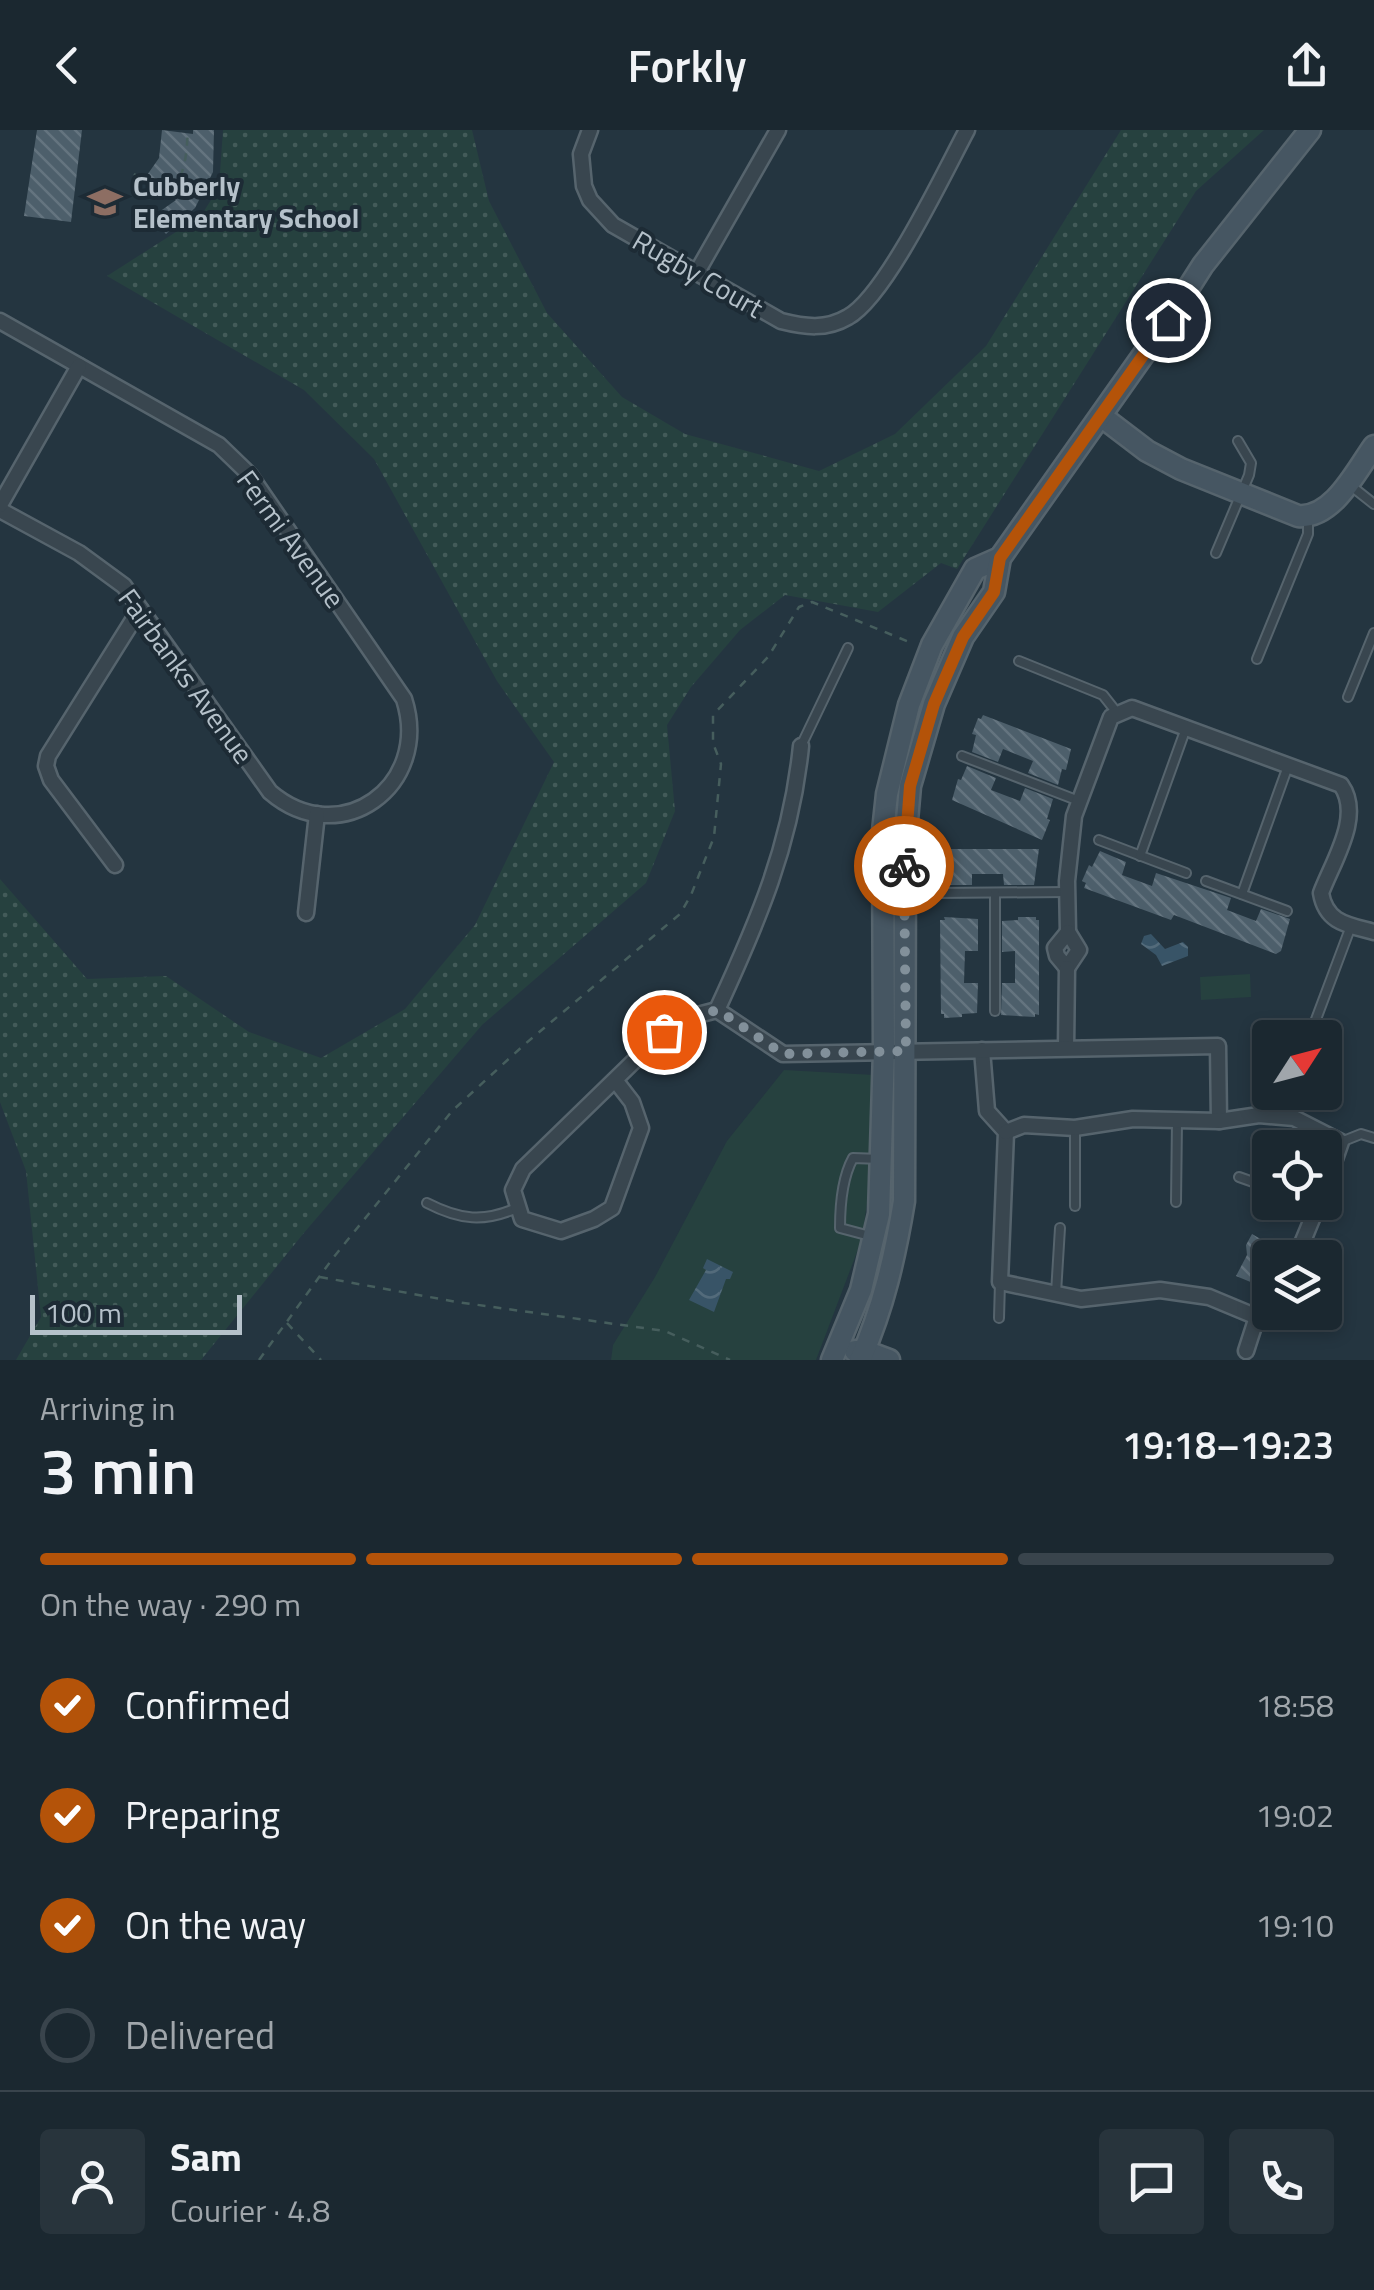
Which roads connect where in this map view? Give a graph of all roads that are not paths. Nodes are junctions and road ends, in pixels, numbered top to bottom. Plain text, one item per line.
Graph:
1 (590, 130) edge
2 (778, 130) edge
3 (968, 130) edge
4 (1310, 130) edge
5 (697, 272) junction
6 (0, 322) edge
7 (79, 366) junction
8 (1102, 416) junction
9 (1238, 442) dead end
10 (1374, 446) edge
11 (1347, 482) junction
12 (1242, 494) junction
13 (1374, 504) edge
14 (0, 508) edge
15 (1308, 517) junction
16 (1216, 552) dead end
17 (1000, 558) junction
18 (140, 610) junction
19 (1374, 633) edge
20 (848, 648) dead end
21 (1020, 660) dead end
22 (1257, 660) dead end
23 (1348, 697) dead end
24 (1118, 714) junction
25 (1186, 728) junction
26 (802, 746) joint
27 (962, 756) dead end
28 (1288, 766) junction
29 (1080, 801) junction
30 (317, 814) junction
31 (1099, 840) dead end
32 (1140, 856) junction
33 (115, 865) dead end
34 (1186, 872) dead end
35 (1206, 881) dead end
36 (995, 892) junction
37 (1067, 892) junction
38 (936, 893) dead end
39 (1242, 894) junction
40 (1287, 911) dead end
41 (306, 913) dead end
42 (1351, 926) junction
43 (1374, 932) edge
44 (718, 1010) junction
45 (995, 1011) dead end
46 (1315, 1020) edge
47 (1066, 1048) junction
48 (982, 1050) junction
49 (906, 1051) junction
50 (884, 1052) junction
51 (615, 1080) junction
52 (1219, 1121) junction
53 (1177, 1122) junction
54 (1075, 1128) junction
55 (1318, 1130) edge
56 (1006, 1132) junction
57 (1374, 1138) edge
58 (1342, 1142) edge
59 (881, 1159) junction
60 (1239, 1177) dead end
61 (1252, 1182) edge
62 (1176, 1202) dead end
63 (427, 1204) dead end
64 (1075, 1206) dead end
65 (519, 1207) junction
66 (1060, 1228) dead end
67 (874, 1236) junction
68 (1000, 1282) junction
69 (1056, 1294) junction
70 (1252, 1315) edge
71 (998, 1318) dead end
72 (1253, 1330) edge
73 (1246, 1350) dead end
74 (848, 1356) edge
75 (889, 1360) edge

1 - 5 street, Rugby Court
2 - 5 street
3 - 5 street, Rugby Court
4 - 8 street
6 - 7 street, Fermi Avenue
7 - 14 street
7 - 30 street, Fermi Avenue
8 - 12 street
8 - 17 street
9 - 12 lane
10 - 11 street
11 - 13 lane
11 - 15 street
12 - 15 street
12 - 16 lane
14 - 18 street, Fairbanks Avenue
15 - 22 lane
17 - 49 street
17 - 50 street
18 - 30 street, Fairbanks Avenue
18 - 33 street
19 - 23 lane
20 - 26 lane
21 - 24 lane
24 - 25 street
24 - 29 street
25 - 28 street
25 - 32 lane
26 - 44 street
27 - 29 lane
28 - 39 lane
28 - 42 street
29 - 37 street
30 - 41 street
31 - 32 lane
32 - 34 lane
35 - 39 lane
36 - 37 lane
36 - 38 lane
36 - 45 lane
37 - 47 street
39 - 40 lane
42 - 43 street
42 - 46 lane
44 - 50 street
44 - 51 street
47 - 48 street
47 - 52 street
48 - 49 street
48 - 56 street
49 - 50 street
49 - 74 street
50 - 59 street
51 - 65 street
51 - 65 street
52 - 53 street
52 - 55 street
53 - 54 street
53 - 62 lane
54 - 56 street
54 - 64 lane
56 - 68 street
57 - 58 lane
59 - 67 street
59 - 67 lane
60 - 61 lane
63 - 65 lane
66 - 69 lane
67 - 74 street
68 - 69 street
68 - 71 lane
69 - 70 street
72 - 73 street
74 - 75 street

